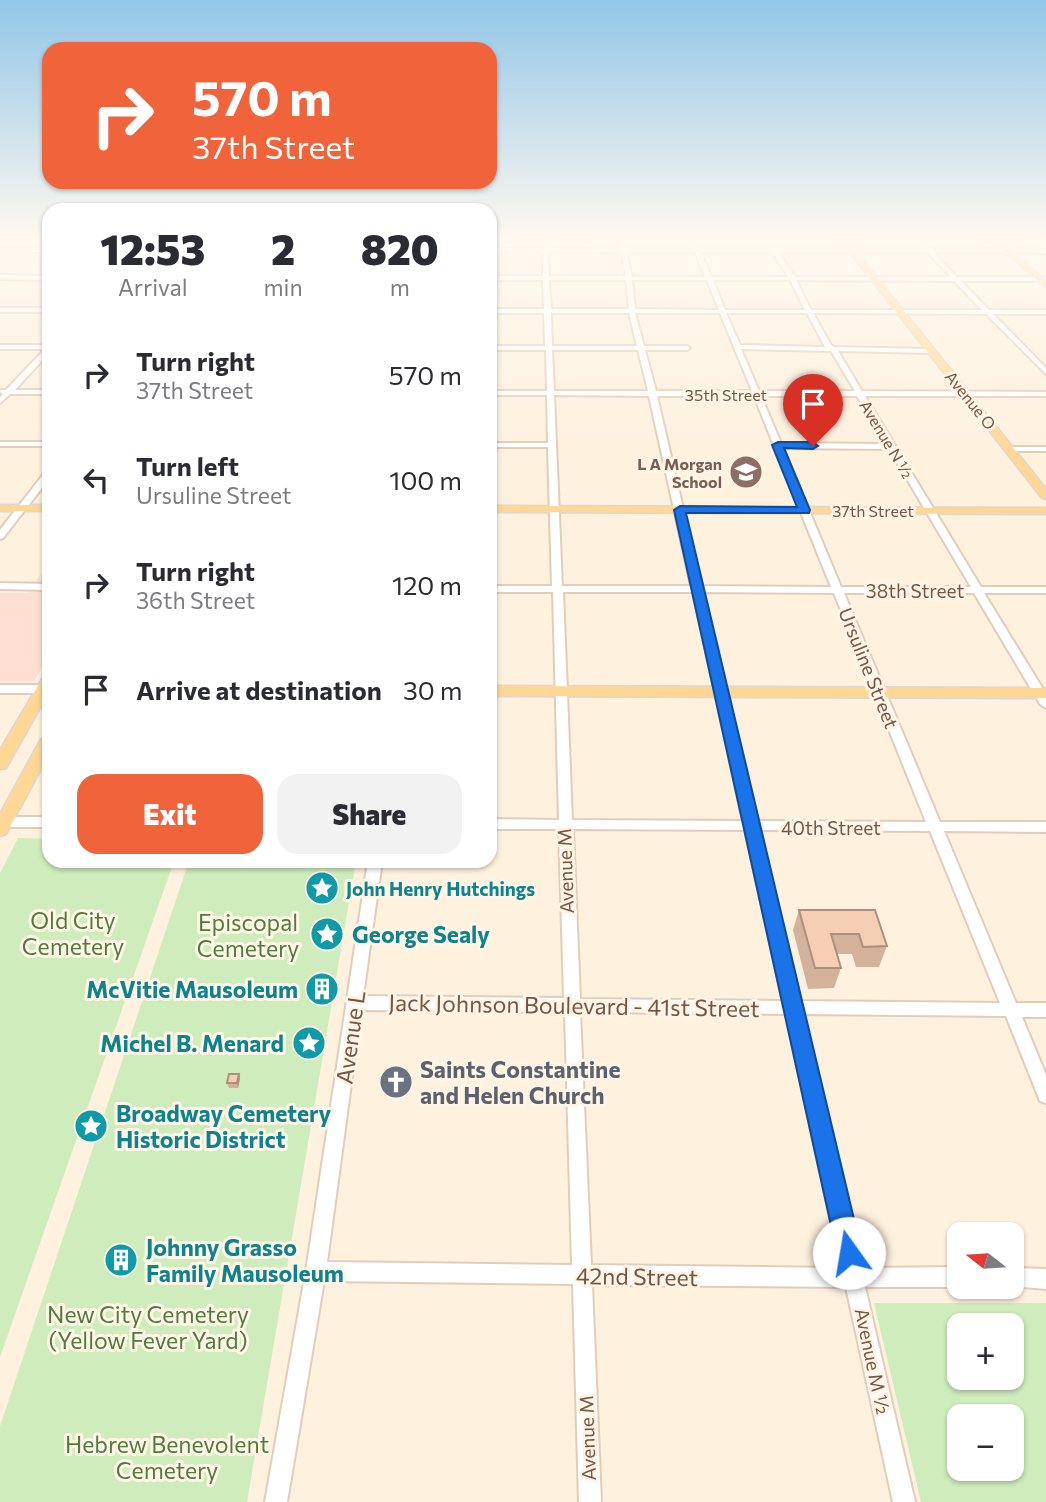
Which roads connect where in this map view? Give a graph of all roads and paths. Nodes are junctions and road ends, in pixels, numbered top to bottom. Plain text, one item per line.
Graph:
1 (497, 311) edge
2 (546, 311) junction
3 (634, 311) junction
4 (723, 311) junction
5 (811, 311) junction
6 (900, 311) junction
7 (988, 312) junction
8 (1046, 312) edge
9 (737, 347) junction
10 (0, 348) edge
11 (42, 348) edge
12 (497, 348) edge
13 (547, 348) junction
14 (640, 348) junction
15 (687, 348) dead end
16 (833, 349) junction
17 (930, 351) junction
18 (42, 355) edge
19 (1046, 372) edge
20 (4, 392) edge
21 (42, 392) edge
22 (497, 393) edge
23 (548, 393) junction
24 (653, 393) junction
25 (757, 394) junction
26 (860, 394) junction
27 (966, 394) junction
28 (1046, 394) edge
29 (0, 401) edge
30 (0, 444) edge
31 (42, 444) edge
32 (497, 445) edge
33 (551, 445) junction
34 (778, 445) junction
35 (891, 447) junction
36 (1011, 449) junction
37 (1046, 449) edge
38 (42, 482) edge
39 (1046, 496) edge
40 (0, 508) edge
41 (21, 508) junction
42 (42, 509) edge
43 (497, 509) edge
44 (553, 509) junction
45 (680, 510) junction
46 (805, 510) junction
47 (930, 510) junction
48 (1046, 511) edge
49 (0, 536) edge
50 (0, 586) edge
51 (42, 587) edge
52 (497, 589) edge
53 (556, 589) junction
54 (698, 589) junction
55 (838, 590) junction
56 (978, 590) junction
57 (1046, 590) edge
58 (42, 686) edge
59 (0, 689) edge
60 (497, 691) edge
61 (559, 691) junction
62 (721, 691) junction
63 (880, 692) junction
64 (42, 694) edge
65 (1044, 697) edge
66 (42, 752) edge
67 (0, 764) edge
68 (42, 822) edge
69 (497, 824) edge
70 (1, 825) edge
71 (564, 825) junction
72 (751, 827) junction
73 (933, 827) junction
74 (1046, 827) edge
75 (374, 868) edge
76 (355, 1003) junction
77 (570, 1005) junction
78 (793, 1007) junction
79 (1011, 1010) junction
80 (1046, 1010) edge
81 (1046, 1095) edge
82 (316, 1270) junction
83 (581, 1275) junction
84 (947, 1277) edge
85 (855, 1278) junction
86 (1024, 1278) edge
87 (1046, 1279) edge
88 (276, 1502) edge
89 (590, 1502) edge
90 (904, 1502) edge

1 - 2 street
2 - 3 street
2 - 13 street, Avenue M
3 - 4 street
3 - 14 street, Avenue M ½
4 - 5 street
4 - 9 street, Ursuline Street
5 - 6 street
5 - 16 street, Avenue N ½
6 - 7 street
6 - 17 main road, Avenue O
7 - 8 street
7 - 19 street
9 - 16 street
9 - 25 street, Ursuline Street
10 - 11 street
12 - 13 street
13 - 14 street
13 - 23 street, Avenue M
14 - 15 street
14 - 24 street, Avenue M ½
16 - 17 street
16 - 26 street, Avenue N ½
17 - 27 main road, Avenue O
18 - 20 street
20 - 21 street
20 - 29 street
22 - 23 street, 35th Street
23 - 24 street, 35th Street
23 - 33 street, Avenue M
24 - 25 street, 35th Street
24 - 45 street, Avenue M ½
25 - 26 street, 35th Street
25 - 34 street, Ursuline Street
26 - 27 street, 35th Street
26 - 35 street, Avenue N ½
27 - 28 street, 35th Street
27 - 36 main road, Avenue O
30 - 31 street
32 - 33 street
33 - 44 street, Avenue M
34 - 35 street
34 - 46 street, Ursuline Street
35 - 47 street, Avenue N ½
36 - 37 street
36 - 39 main road, Avenue O
38 - 41 street
40 - 41 main road
41 - 42 main road
41 - 49 street
43 - 44 main road, 37th Street
44 - 45 main road, 37th Street
44 - 53 street, Avenue M
45 - 46 main road, 37th Street
45 - 54 street, Avenue M ½
46 - 47 main road, 37th Street
46 - 55 street, Ursuline Street
47 - 48 main road, 37th Street
47 - 56 street, Avenue N ½
50 - 51 street
52 - 53 street, 38th Street
53 - 54 street, 38th Street
53 - 61 street, Avenue M
54 - 55 street, 38th Street
54 - 62 street, Avenue M ½
55 - 56 street, 38th Street
55 - 63 street, Ursuline Street
56 - 57 street, 38th Street
56 - 65 street, Avenue N ½
58 - 59 street
60 - 61 main road
61 - 62 main road
61 - 71 street, Avenue M
62 - 63 main road
62 - 72 street, Avenue M ½
63 - 65 main road
63 - 73 street, Ursuline Street
64 - 67 main road
66 - 70 main road
68 - 70 street
69 - 71 street, 40th Street
71 - 72 street, 40th Street
71 - 77 street, Avenue M
72 - 73 street, 40th Street
72 - 78 street, Avenue M ½
73 - 74 street, 40th Street
73 - 79 street, Ursuline Street
75 - 76 street, Avenue L
76 - 77 street, Jack Johnson Boulevard - 41st Street
76 - 82 street, Avenue L
77 - 78 street, Jack Johnson Boulevard - 41st Street
77 - 83 street, Avenue M
78 - 79 street, Jack Johnson Boulevard - 41st Street
78 - 85 street, Avenue M ½
79 - 80 street, Jack Johnson Boulevard - 41st Street
79 - 81 street, Ursuline Street
82 - 83 street, 42nd Street
82 - 88 street, Avenue L
83 - 85 street, 42nd Street
83 - 89 street, Avenue M
84 - 85 street, 42nd Street
85 - 90 street, Avenue M ½
86 - 87 street

